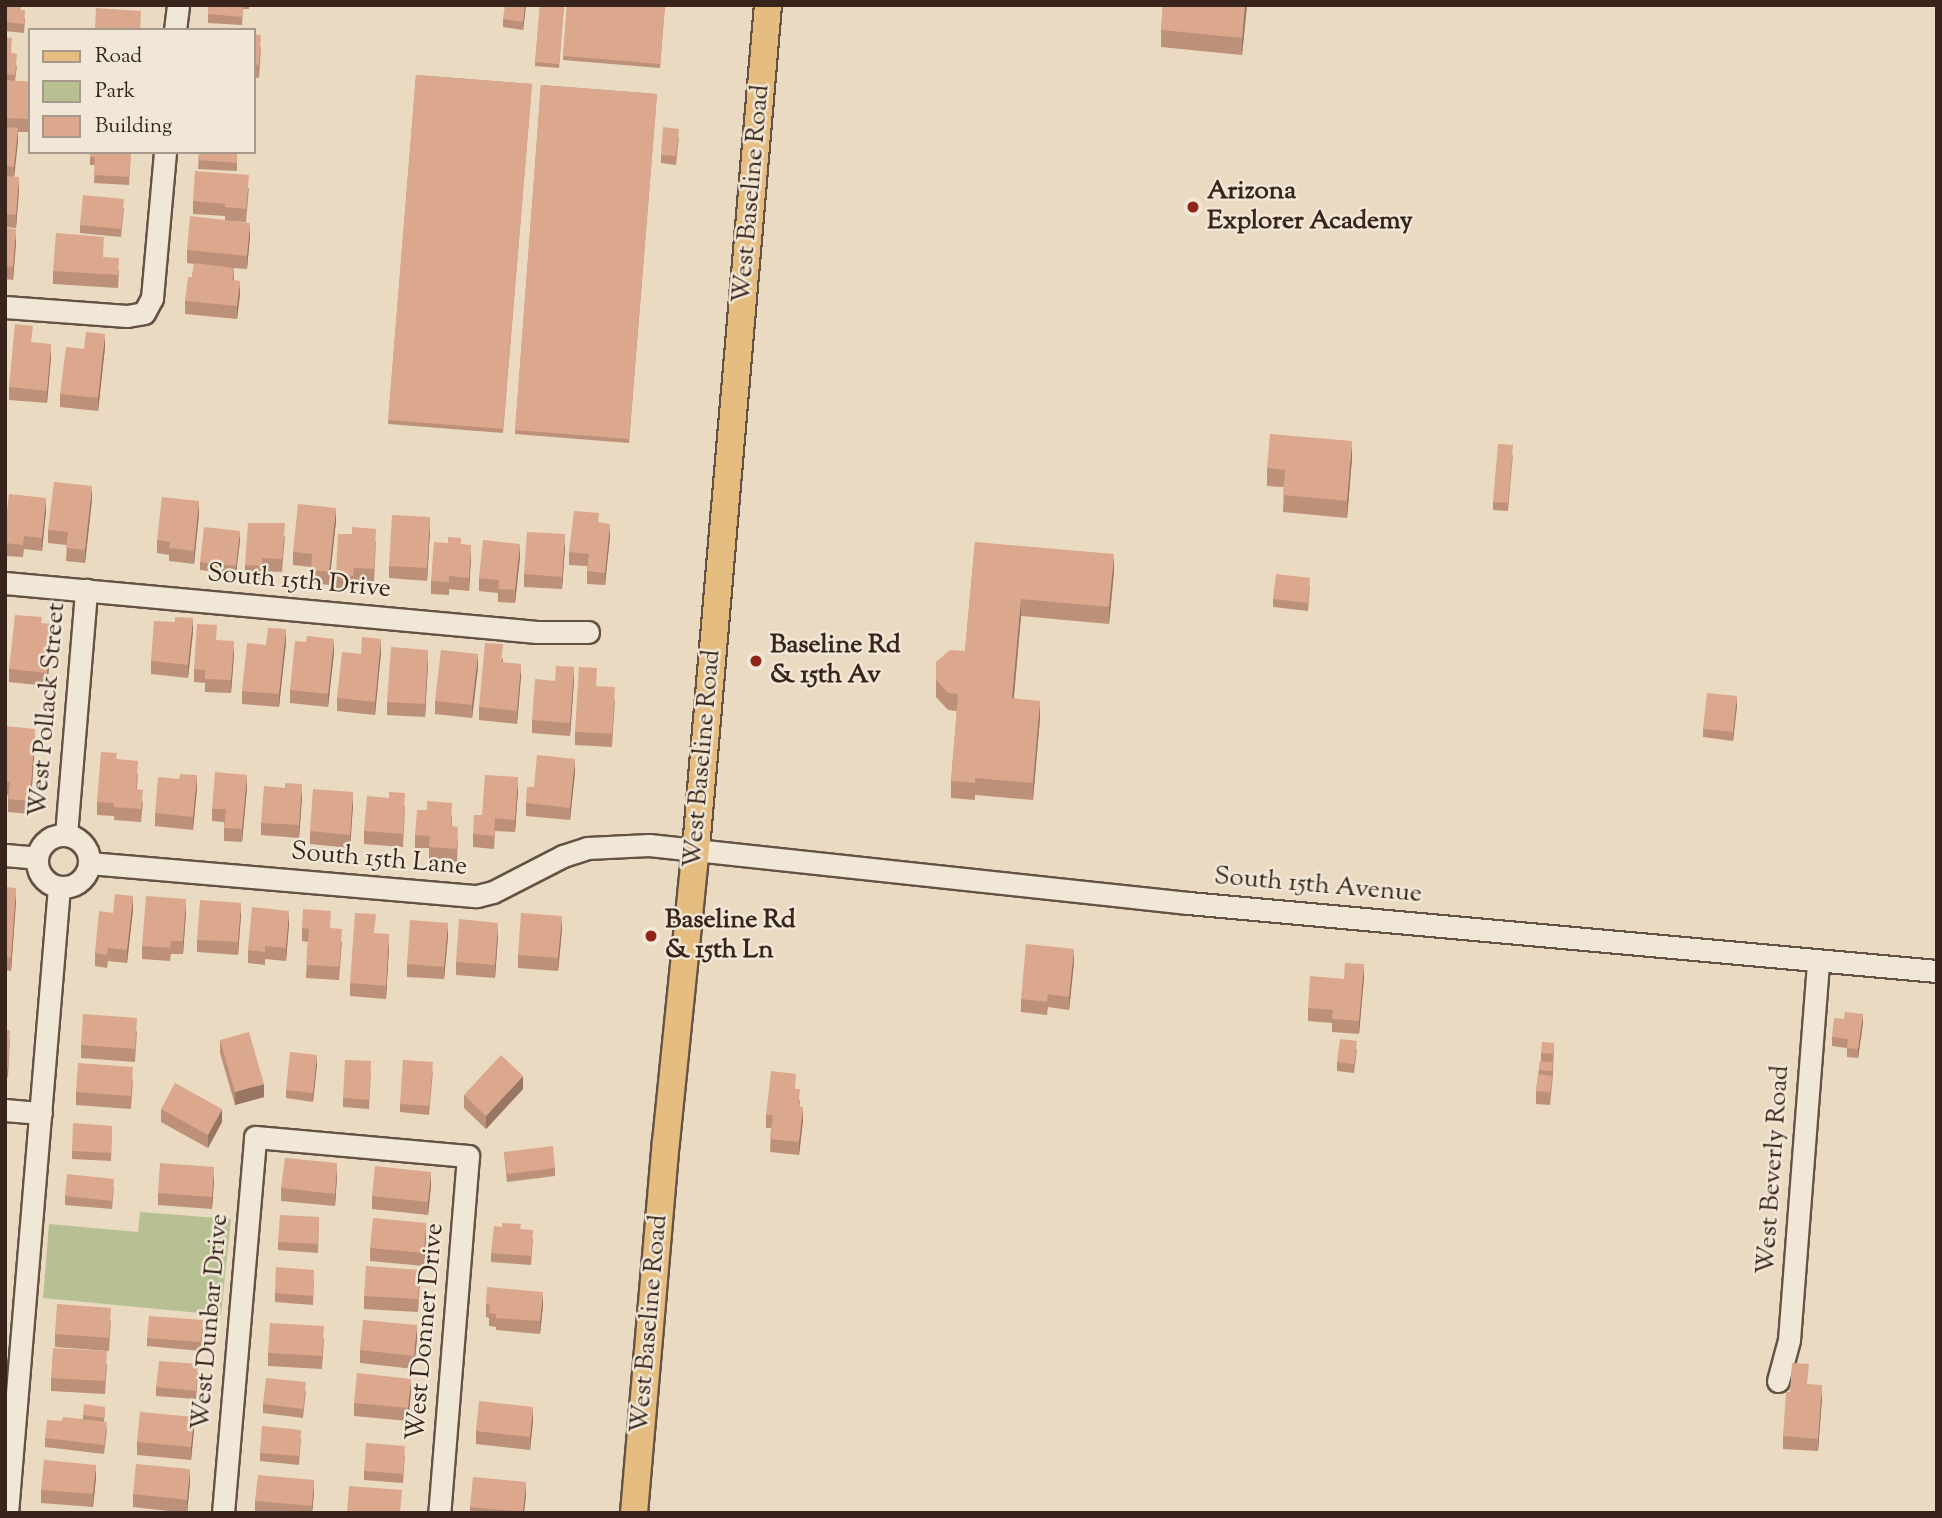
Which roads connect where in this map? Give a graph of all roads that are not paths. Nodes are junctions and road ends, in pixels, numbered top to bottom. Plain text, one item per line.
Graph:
1 (178, 5) edge
2 (768, 5) edge
3 (176, 28) edge
4 (164, 154) edge
5 (5, 307) edge
6 (5, 583) edge
7 (86, 590) junction
8 (588, 632) dead end
9 (66, 835) junction
10 (696, 848) junction
11 (5, 855) edge
12 (37, 858) junction
13 (89, 863) junction
14 (60, 887) junction
15 (1818, 961) junction
16 (1937, 971) edge
17 (5, 1111) edge
18 (41, 1113) junction
19 (468, 1156) joint
20 (1778, 1381) dead end
21 (7, 1513) edge
22 (223, 1513) edge
23 (439, 1513) edge
24 (634, 1513) edge

1 - 3 street
2 - 10 main road, West Baseline Road
4 - 5 street
6 - 7 street, South 15th Drive
7 - 8 street, South 15th Drive
7 - 9 street, West Pollack Street
9 - 12 street
9 - 13 street
10 - 13 street, South 15th Lane
10 - 15 street, South 15th Avenue
10 - 24 main road, West Baseline Road
11 - 12 street
12 - 14 street
13 - 14 street
14 - 18 street
15 - 16 street, South 15th Avenue
15 - 20 street, West Beverly Road
17 - 18 street
18 - 21 street
19 - 22 street, West Dunbar Drive
19 - 23 street, West Donner Drive

